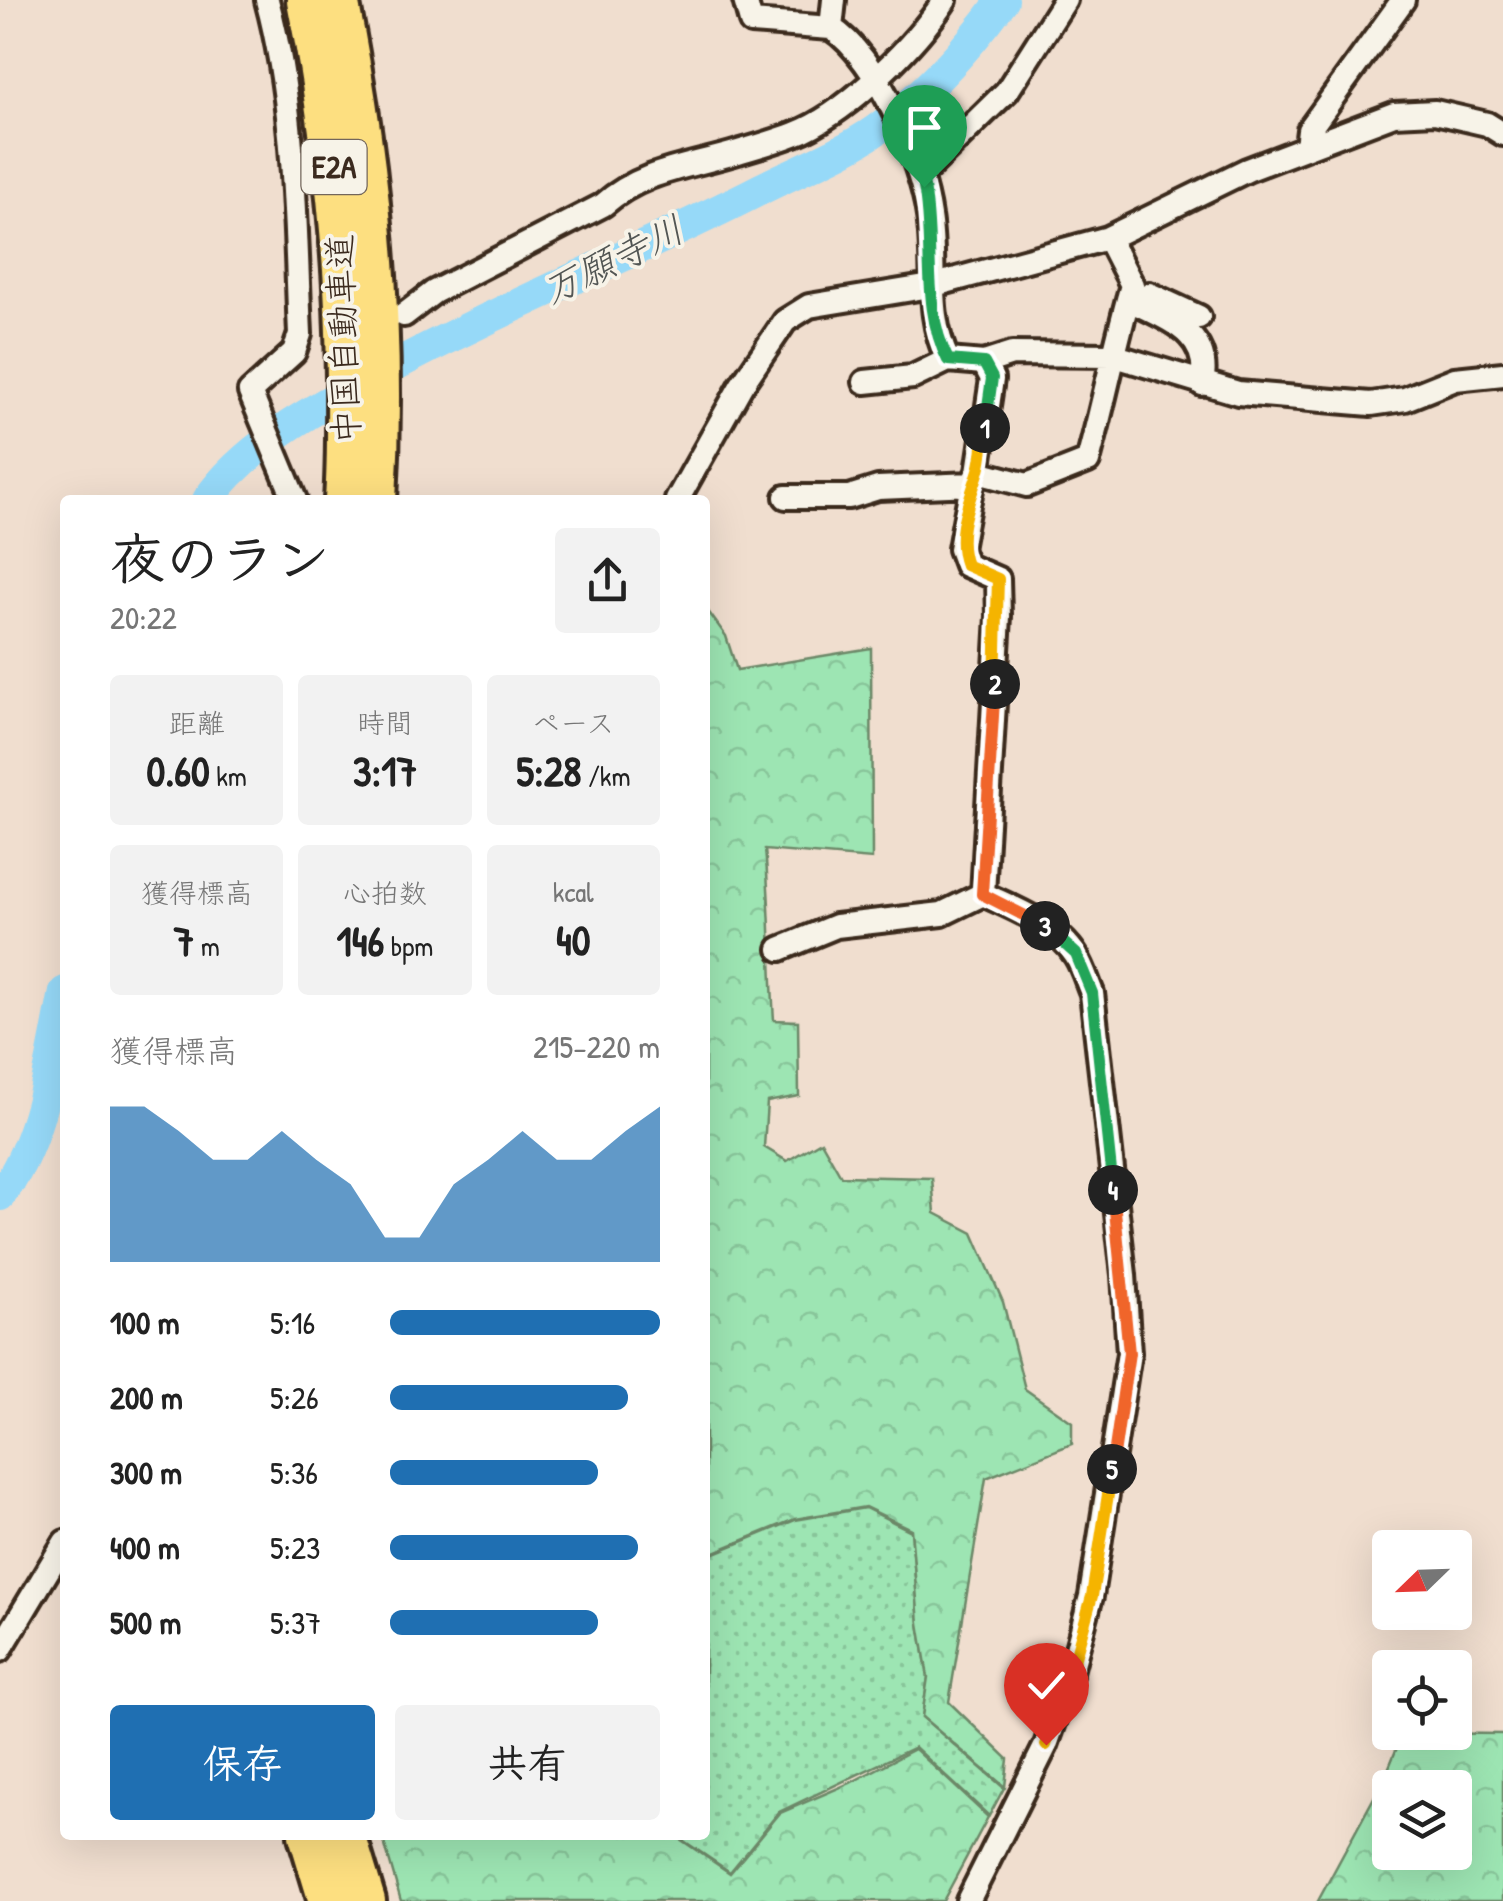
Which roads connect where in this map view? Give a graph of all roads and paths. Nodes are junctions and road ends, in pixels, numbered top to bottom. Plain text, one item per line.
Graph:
1 (267, 0) edge
2 (304, 0) edge
3 (338, 0) edge
4 (745, 0) edge
5 (834, 0) edge
6 (945, 0) edge
7 (1064, 0) edge
8 (1403, 0) edge
9 (831, 28) junction
10 (879, 82) junction
11 (1503, 134) edge
12 (1306, 146) junction
13 (917, 167) junction
14 (1108, 238) junction
15 (931, 286) junction
16 (1130, 292) junction
17 (1200, 317) dead end
18 (376, 321) junction
19 (1112, 355) junction
20 (948, 360) junction
21 (984, 363) junction
22 (1503, 374) edge
23 (864, 382) dead end
24 (1202, 384) junction
25 (357, 476) edge
26 (975, 478) junction
27 (292, 495) edge
28 (680, 495) edge
29 (786, 497) dead end
30 (982, 894) junction
31 (780, 948) dead end
32 (60, 1550) edge
33 (0, 1650) edge
34 (311, 1840) edge
35 (348, 1840) edge
36 (329, 1901) edge
37 (366, 1901) edge
38 (968, 1901) edge

1 - 27 street
2 - 18 highway, 中国自動車道 / E2A
3 - 18 highway, 中国自動車道 / E2A
4 - 9 street
5 - 9 street
6 - 10 street
7 - 13 street
8 - 12 street
9 - 10 street
10 - 13 street
10 - 18 street
11 - 12 street
12 - 14 street
13 - 15 street
14 - 15 street
14 - 16 street
15 - 20 street
15 - 28 street
16 - 17 street
16 - 19 street
16 - 24 street
18 - 25 highway, 中国自動車道 / E2A
19 - 21 street
19 - 24 street
19 - 26 street
20 - 21 street
20 - 23 street
21 - 26 street
22 - 24 street
26 - 29 street
26 - 30 street
30 - 31 street
30 - 38 street
32 - 33 street
34 - 36 highway
35 - 37 highway

